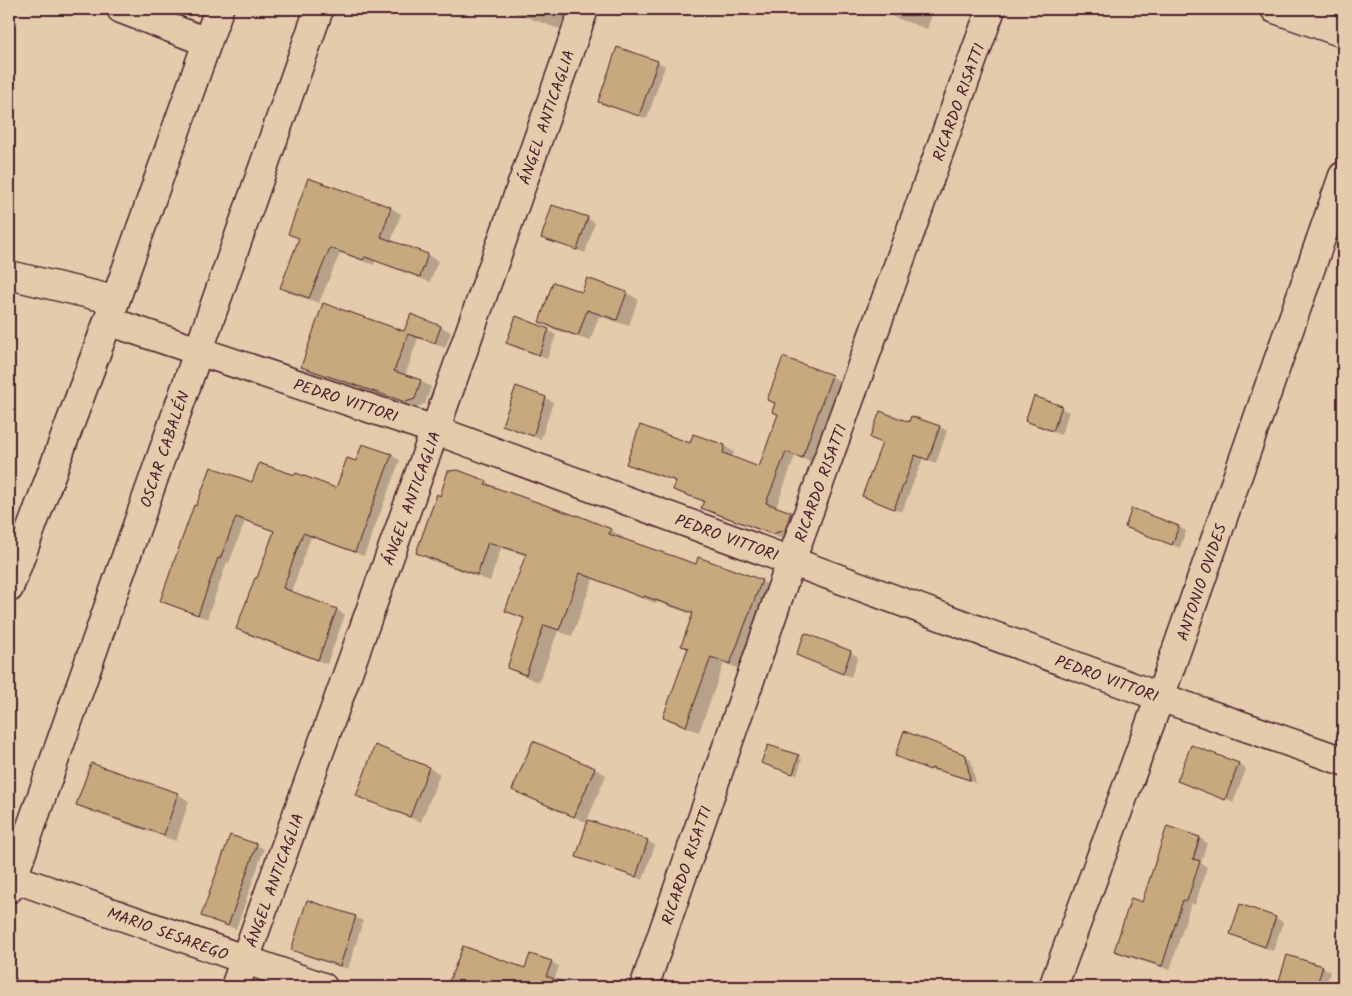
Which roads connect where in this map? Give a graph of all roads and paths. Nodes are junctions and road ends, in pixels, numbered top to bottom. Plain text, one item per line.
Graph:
1 (121, 9) edge
2 (219, 9) edge
3 (319, 9) edge
4 (584, 9) edge
5 (991, 9) edge
6 (1275, 9) edge
7 (1343, 33) edge
8 (207, 42) junction
9 (1343, 176) edge
10 (9, 275) edge
11 (111, 311) junction
12 (199, 352) junction
13 (435, 430) junction
14 (791, 561) junction
15 (9, 588) edge
16 (1160, 697) junction
17 (1343, 761) edge
18 (11, 884) edge
19 (245, 960) junction
20 (235, 987) edge
21 (323, 987) edge
22 (644, 987) edge
23 (1053, 987) edge

1 - 8 street
2 - 8 street
3 - 12 street, OSCAR CABALÉN
4 - 13 street, ÁNGEL ANTICAGLIA
5 - 14 street, RICARDO RISATTI
6 - 7 street
8 - 11 street
9 - 16 street, ANTONIO OVIDES
10 - 11 street, PEDRO VITTORI
11 - 12 street, PEDRO VITTORI
11 - 15 street
12 - 13 street, PEDRO VITTORI
12 - 18 street, OSCAR CABALÉN
13 - 14 street, PEDRO VITTORI
13 - 19 street, ÁNGEL ANTICAGLIA
14 - 16 street, PEDRO VITTORI
14 - 22 street, RICARDO RISATTI
16 - 17 street, PEDRO VITTORI
16 - 23 street, ANTONIO OVIDES
18 - 19 street, MARIO SESAREGO
19 - 20 street, ÁNGEL ANTICAGLIA
19 - 21 street, MARIO SESAREGO

